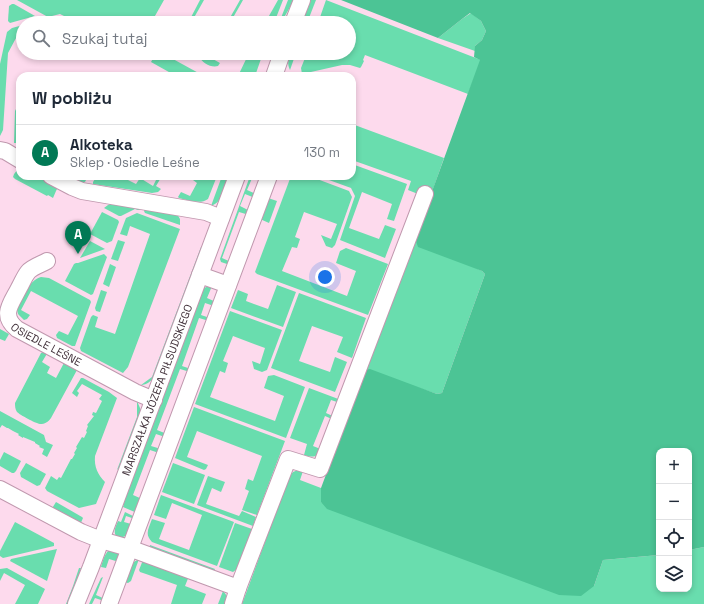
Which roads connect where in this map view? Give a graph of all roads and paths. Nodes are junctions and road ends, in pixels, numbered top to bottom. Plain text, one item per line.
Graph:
1 (302, 0) edge
2 (296, 16) edge
3 (280, 60) edge
4 (275, 72) edge
5 (0, 150) edge
6 (16, 158) edge
7 (59, 180) edge
8 (235, 180) edge
9 (267, 180) edge
10 (424, 194) dead end
11 (221, 218) junction
12 (47, 261) dead end
13 (200, 275) junction
14 (228, 285) junction
15 (154, 400) junction
16 (0, 490) edge
17 (101, 540) junction
18 (130, 548) junction
19 (238, 588) junction
20 (76, 604) edge
21 (108, 604) edge
22 (233, 604) edge

1 - 2 street
3 - 4 street
5 - 6 street
7 - 11 street
8 - 11 street, MARSZAŁKA JÓZEFA PIŁSUDSKIEGO
9 - 14 street
10 - 19 street
11 - 13 street, MARSZAŁKA JÓZEFA PIŁSUDSKIEGO
12 - 15 street, OSIEDLE LEŚNE
13 - 14 street
13 - 15 street, MARSZAŁKA JÓZEFA PIŁSUDSKIEGO
14 - 18 street
15 - 17 street, MARSZAŁKA JÓZEFA PIŁSUDSKIEGO
16 - 17 street
17 - 18 street
17 - 20 street, MARSZAŁKA JÓZEFA PIŁSUDSKIEGO
18 - 19 street
18 - 21 street
19 - 22 street

